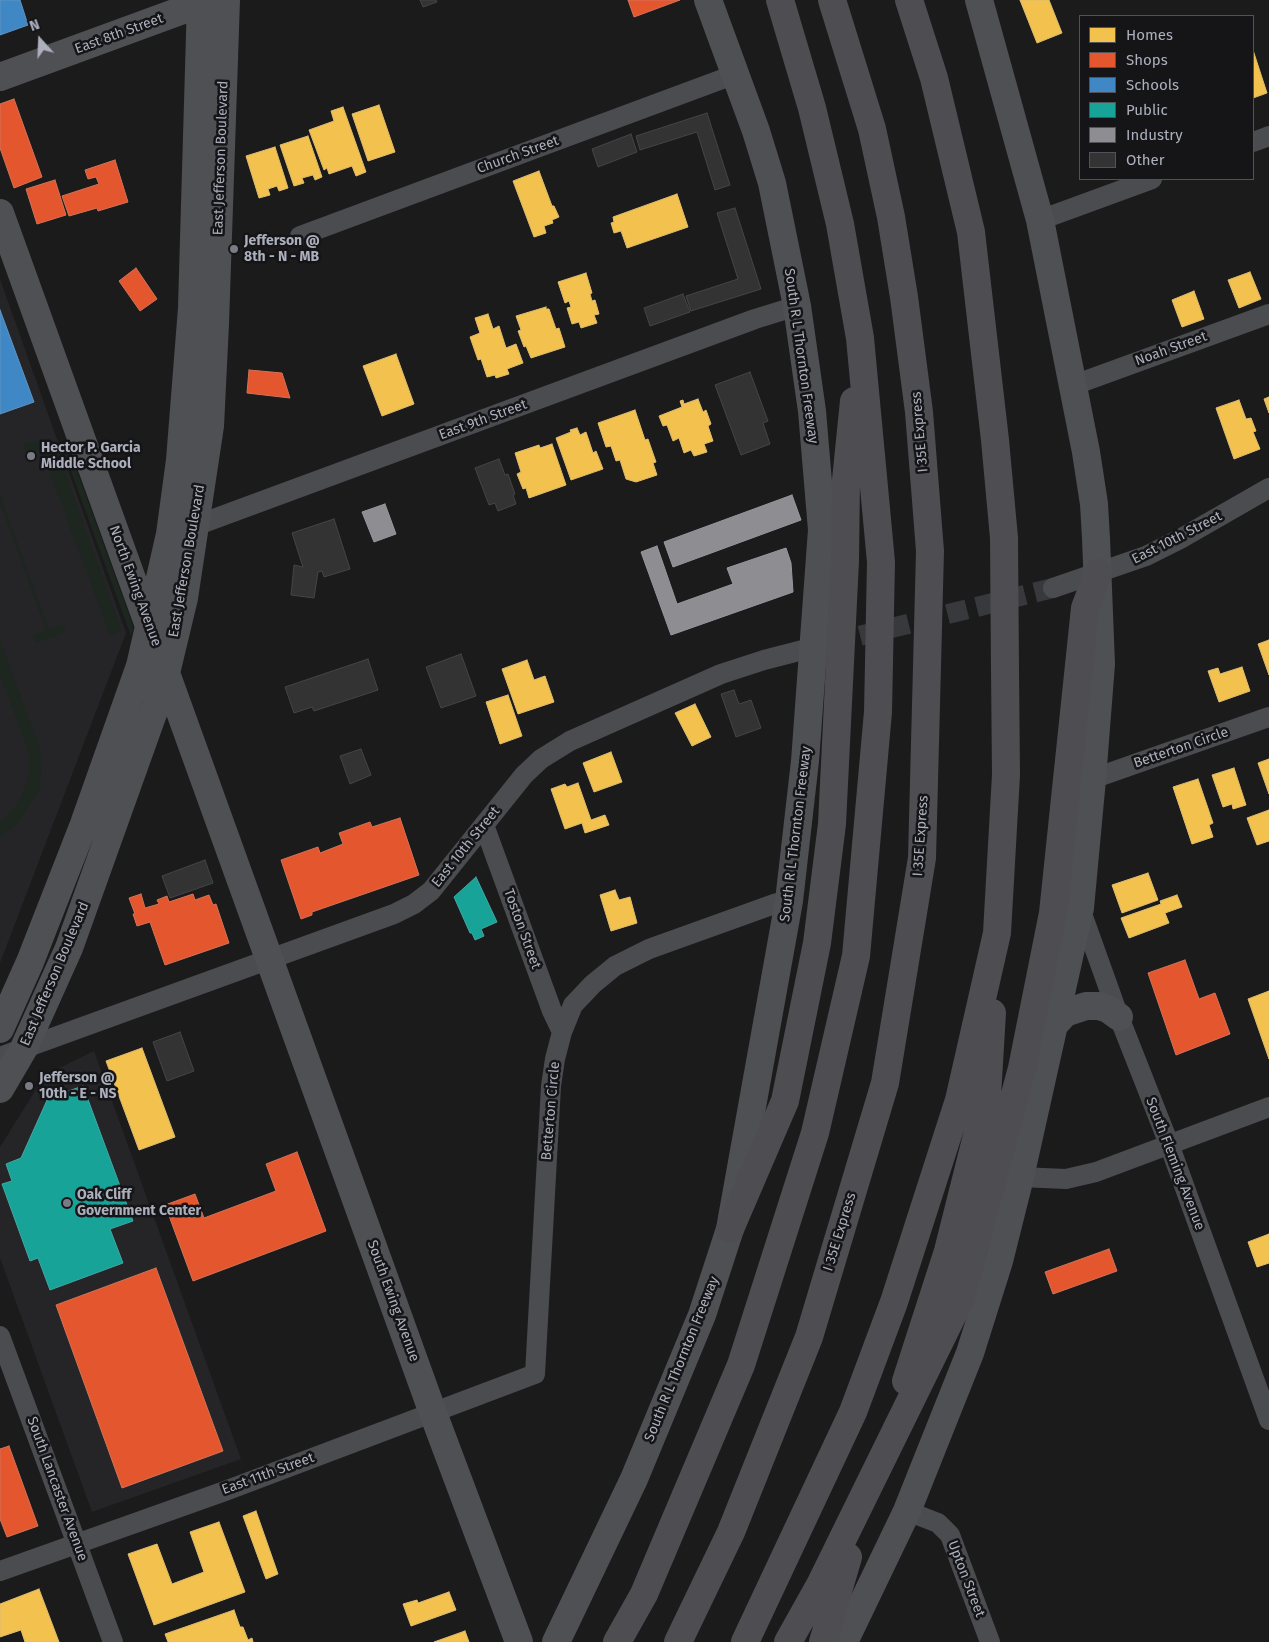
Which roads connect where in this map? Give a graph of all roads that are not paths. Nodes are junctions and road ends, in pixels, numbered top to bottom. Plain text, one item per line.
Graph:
1 (708, 0) edge
2 (780, 0) edge
3 (832, 0) edge
4 (909, 0) edge
5 (928, 0) edge
6 (979, 0) edge
7 (210, 1) edge
8 (736, 74) junction
9 (0, 77) edge
10 (1269, 136) edge
11 (1254, 142) edge
12 (1149, 180) edge
13 (0, 213) edge
14 (1040, 220) junction
15 (971, 232) junction
16 (300, 236) dead end
17 (205, 262) junction
18 (797, 306) junction
19 (1269, 314) edge
20 (860, 338) junction
21 (1074, 386) junction
22 (1269, 488) edge
23 (196, 526) junction
24 (170, 534) junction
25 (1098, 573) junction
26 (1053, 588) tunnel mouth
27 (150, 628) junction
28 (822, 645) junction
29 (166, 673) junction
30 (1269, 717) edge
31 (1092, 779) junction
32 (84, 824) junction
33 (484, 825) junction
34 (111, 832) junction
35 (789, 901) junction
36 (1080, 908) junction
37 (997, 933) junction
38 (269, 960) junction
39 (1119, 1017) junction
40 (1054, 1026) junction
41 (0, 1029) edge
42 (562, 1032) junction
43 (12, 1053) edge
44 (0, 1088) edge
45 (1269, 1107) edge
46 (1169, 1144) junction
47 (1020, 1177) junction
48 (730, 1229) junction
49 (0, 1336) edge
50 (535, 1374) joint
51 (433, 1413) junction
52 (1269, 1420) edge
53 (907, 1511) junction
54 (77, 1543) junction
55 (0, 1571) edge
56 (113, 1642) edge
57 (519, 1642) edge
58 (556, 1642) edge
59 (617, 1642) edge
60 (678, 1642) edge
61 (745, 1642) edge
62 (788, 1642) edge
63 (824, 1642) edge
64 (844, 1642) edge
65 (990, 1642) edge

1 - 8 main road, South R L Thornton Freeway
2 - 20 highway
3 - 60 highway, I 35E Express
4 - 15 highway
5 - 15 highway
6 - 14 main road
7 - 9 main road, East 8th Street
7 - 17 main road, East Jefferson Boulevard
8 - 16 street, Church Street
8 - 18 main road, South R L Thornton Freeway
10 - 11 street
12 - 14 street
13 - 27 main road, North Ewing Avenue
14 - 21 main road
15 - 37 highway
17 - 23 main road, East Jefferson Boulevard
17 - 24 main road, East Jefferson Boulevard
18 - 23 street, East 9th Street
18 - 28 main road, South R L Thornton Freeway
19 - 21 street, Noah Street
20 - 48 highway
20 - 59 highway
21 - 25 main road
22 - 25 street, East 10th Street
23 - 24 street, East 9th Street
23 - 29 main road, East Jefferson Boulevard
24 - 27 main road, East Jefferson Boulevard
25 - 26 street, East 10th Street
25 - 31 main road
25 - 62 highway
27 - 29 main road, North Ewing Avenue
27 - 32 main road, East Jefferson Boulevard
28 - 33 street, East 10th Street
28 - 35 main road, South R L Thornton Freeway
29 - 34 main road, East Jefferson Boulevard
29 - 38 main road, North Ewing Avenue
30 - 31 street, Betterton Circle
31 - 36 main road
32 - 34 main road
32 - 41 main road, East Jefferson Boulevard
33 - 38 street, East 10th Street
33 - 42 street, Toston Street
34 - 43 main road, East Jefferson Boulevard
35 - 42 street, Betterton Circle
35 - 48 main road, South R L Thornton Freeway
36 - 39 street, South Fleming Avenue
36 - 40 main road
37 - 61 highway
37 - 63 highway
38 - 43 street, East 10th Street
38 - 51 main road, South Ewing Avenue
39 - 40 main road
39 - 46 street, South Fleming Avenue
40 - 47 main road
42 - 50 street, Betterton Circle
43 - 44 main road, East Jefferson Boulevard
45 - 46 street
46 - 47 street
46 - 52 street, South Fleming Avenue
47 - 53 main road
48 - 58 main road, South R L Thornton Freeway
49 - 54 street, South Lancaster Avenue
50 - 51 street, East 11th Street
51 - 54 street, East 11th Street
51 - 57 main road, South Ewing Avenue
53 - 64 main road
53 - 65 street, Upton Street
54 - 55 street, East 11th Street
54 - 56 street, South Lancaster Avenue

